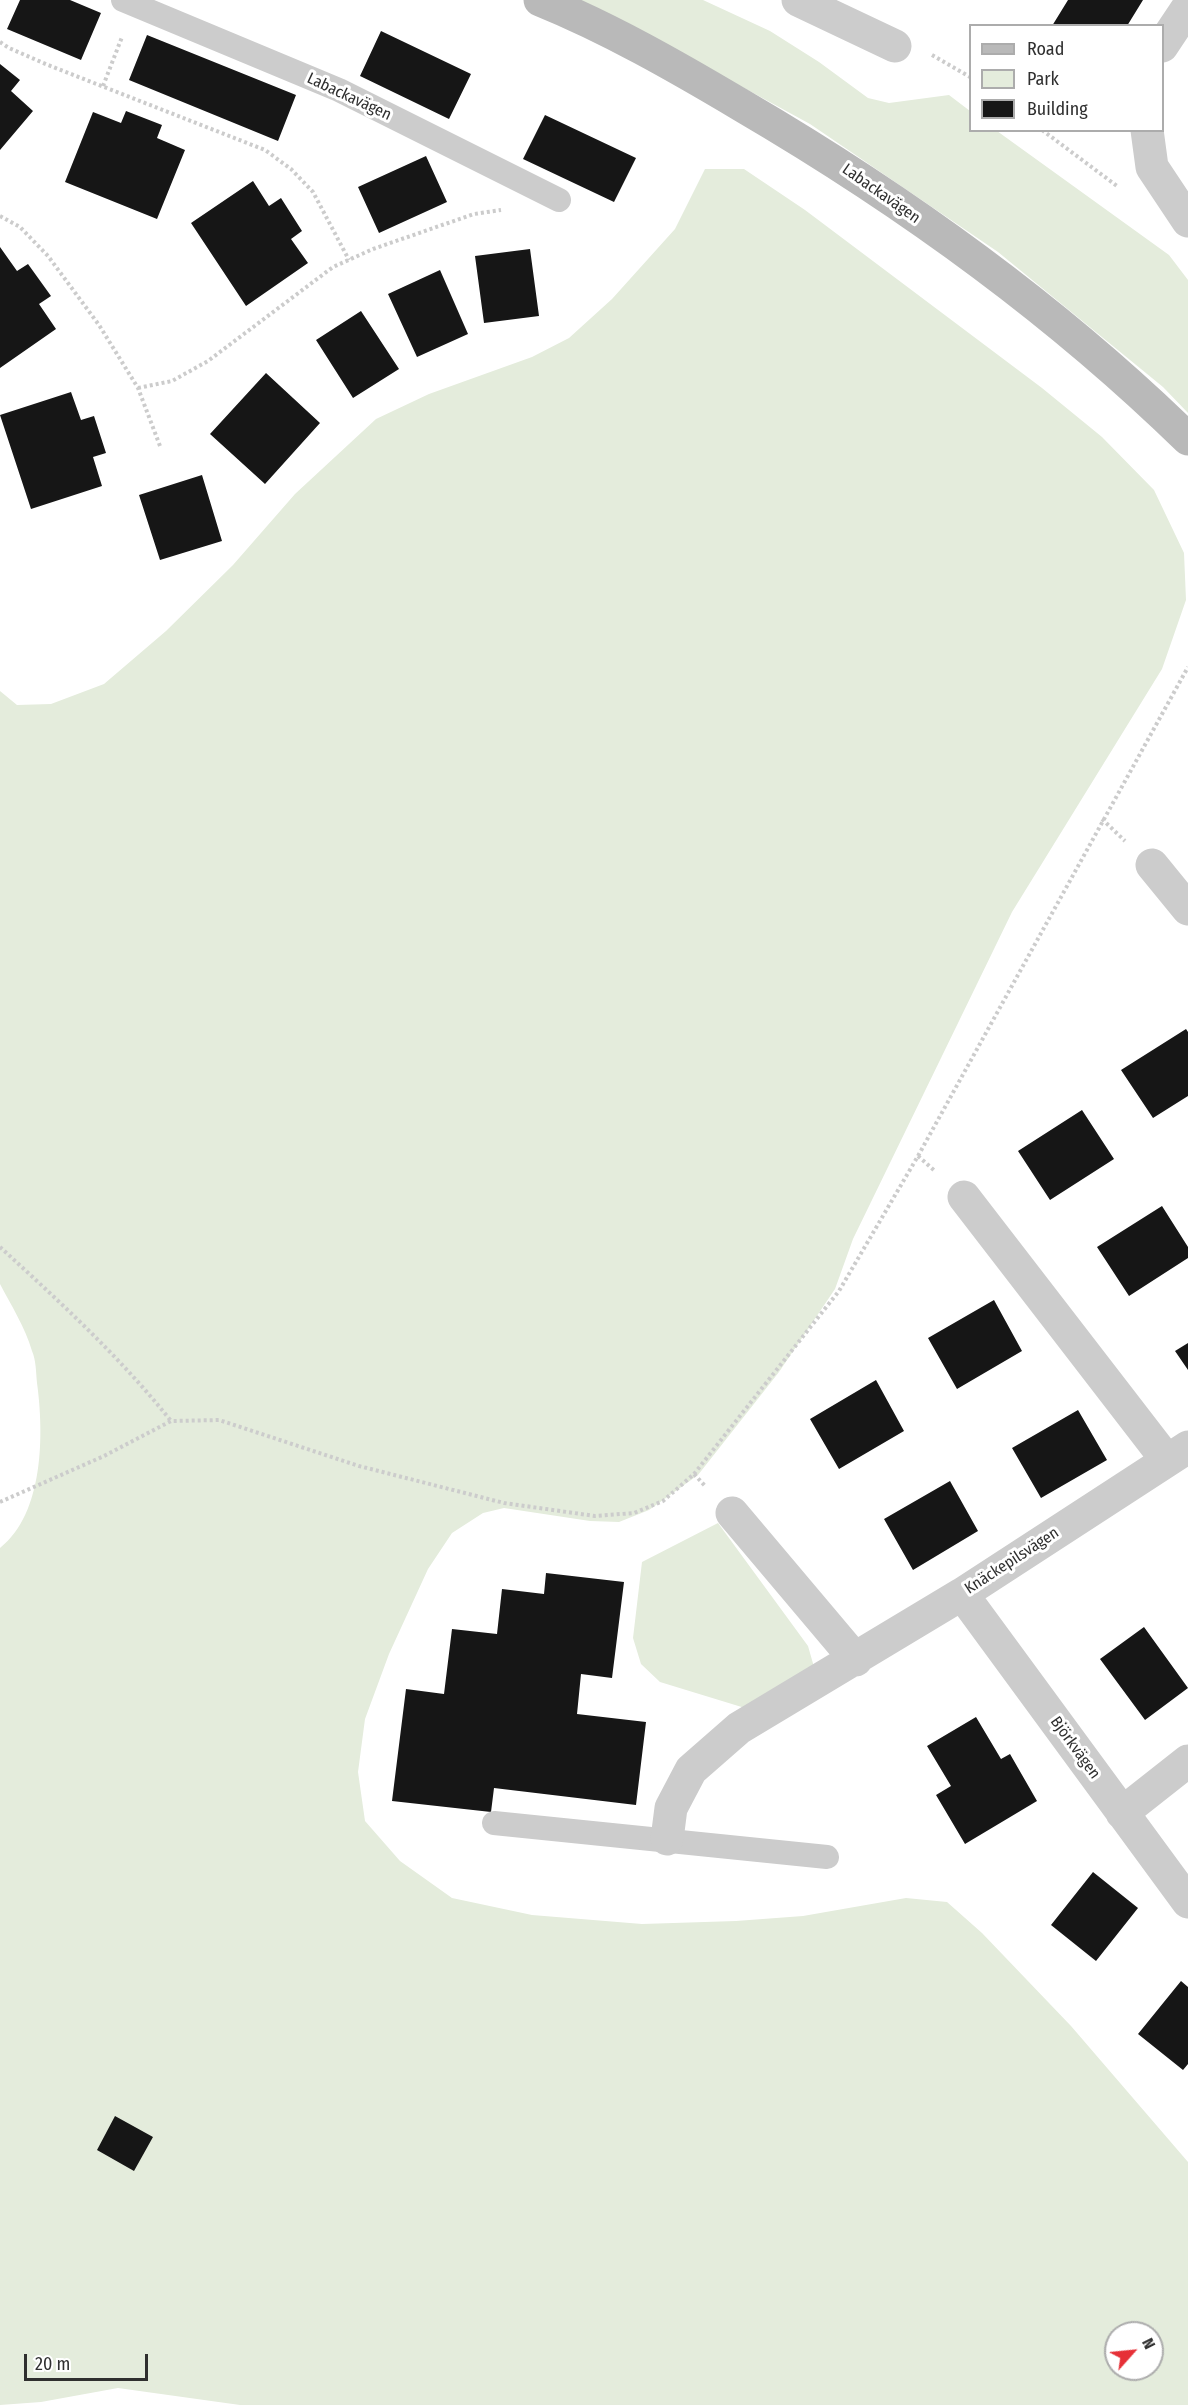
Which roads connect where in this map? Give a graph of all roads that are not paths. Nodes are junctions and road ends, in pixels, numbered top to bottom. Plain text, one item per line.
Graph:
1 (540, 0) edge
2 (798, 0) edge
3 (131, 2) edge
4 (1188, 7) edge
5 (1164, 43) edge
6 (896, 46) road end
7 (1147, 132) edge
8 (559, 200) road end
9 (1180, 209) edge
10 (1188, 439) edge
11 (1152, 865) dead end
12 (1188, 909) edge
13 (964, 1197) dead end
14 (1177, 1453) edge
15 (732, 1513) road end
16 (962, 1594) junction
17 (856, 1660) junction
18 (1188, 1761) edge
19 (1122, 1813) junction
20 (494, 1823) dead end
21 (667, 1839) junction
22 (827, 1857) dead end
23 (1188, 1902) edge

1 - 10 street, Labackavägen
2 - 6 street
3 - 8 lane, Labackavägen
4 - 5 street
7 - 9 street
11 - 12 street
13 - 14 street, Knäckepilsvägen
14 - 16 street, Knäckepilsvägen
15 - 17 street
16 - 17 street, Knäckepilsvägen
16 - 19 street, Björkvägen
17 - 21 street, Knäckepilsvägen
18 - 19 street
19 - 23 street, Björkvägen
20 - 21 lane
21 - 22 lane

